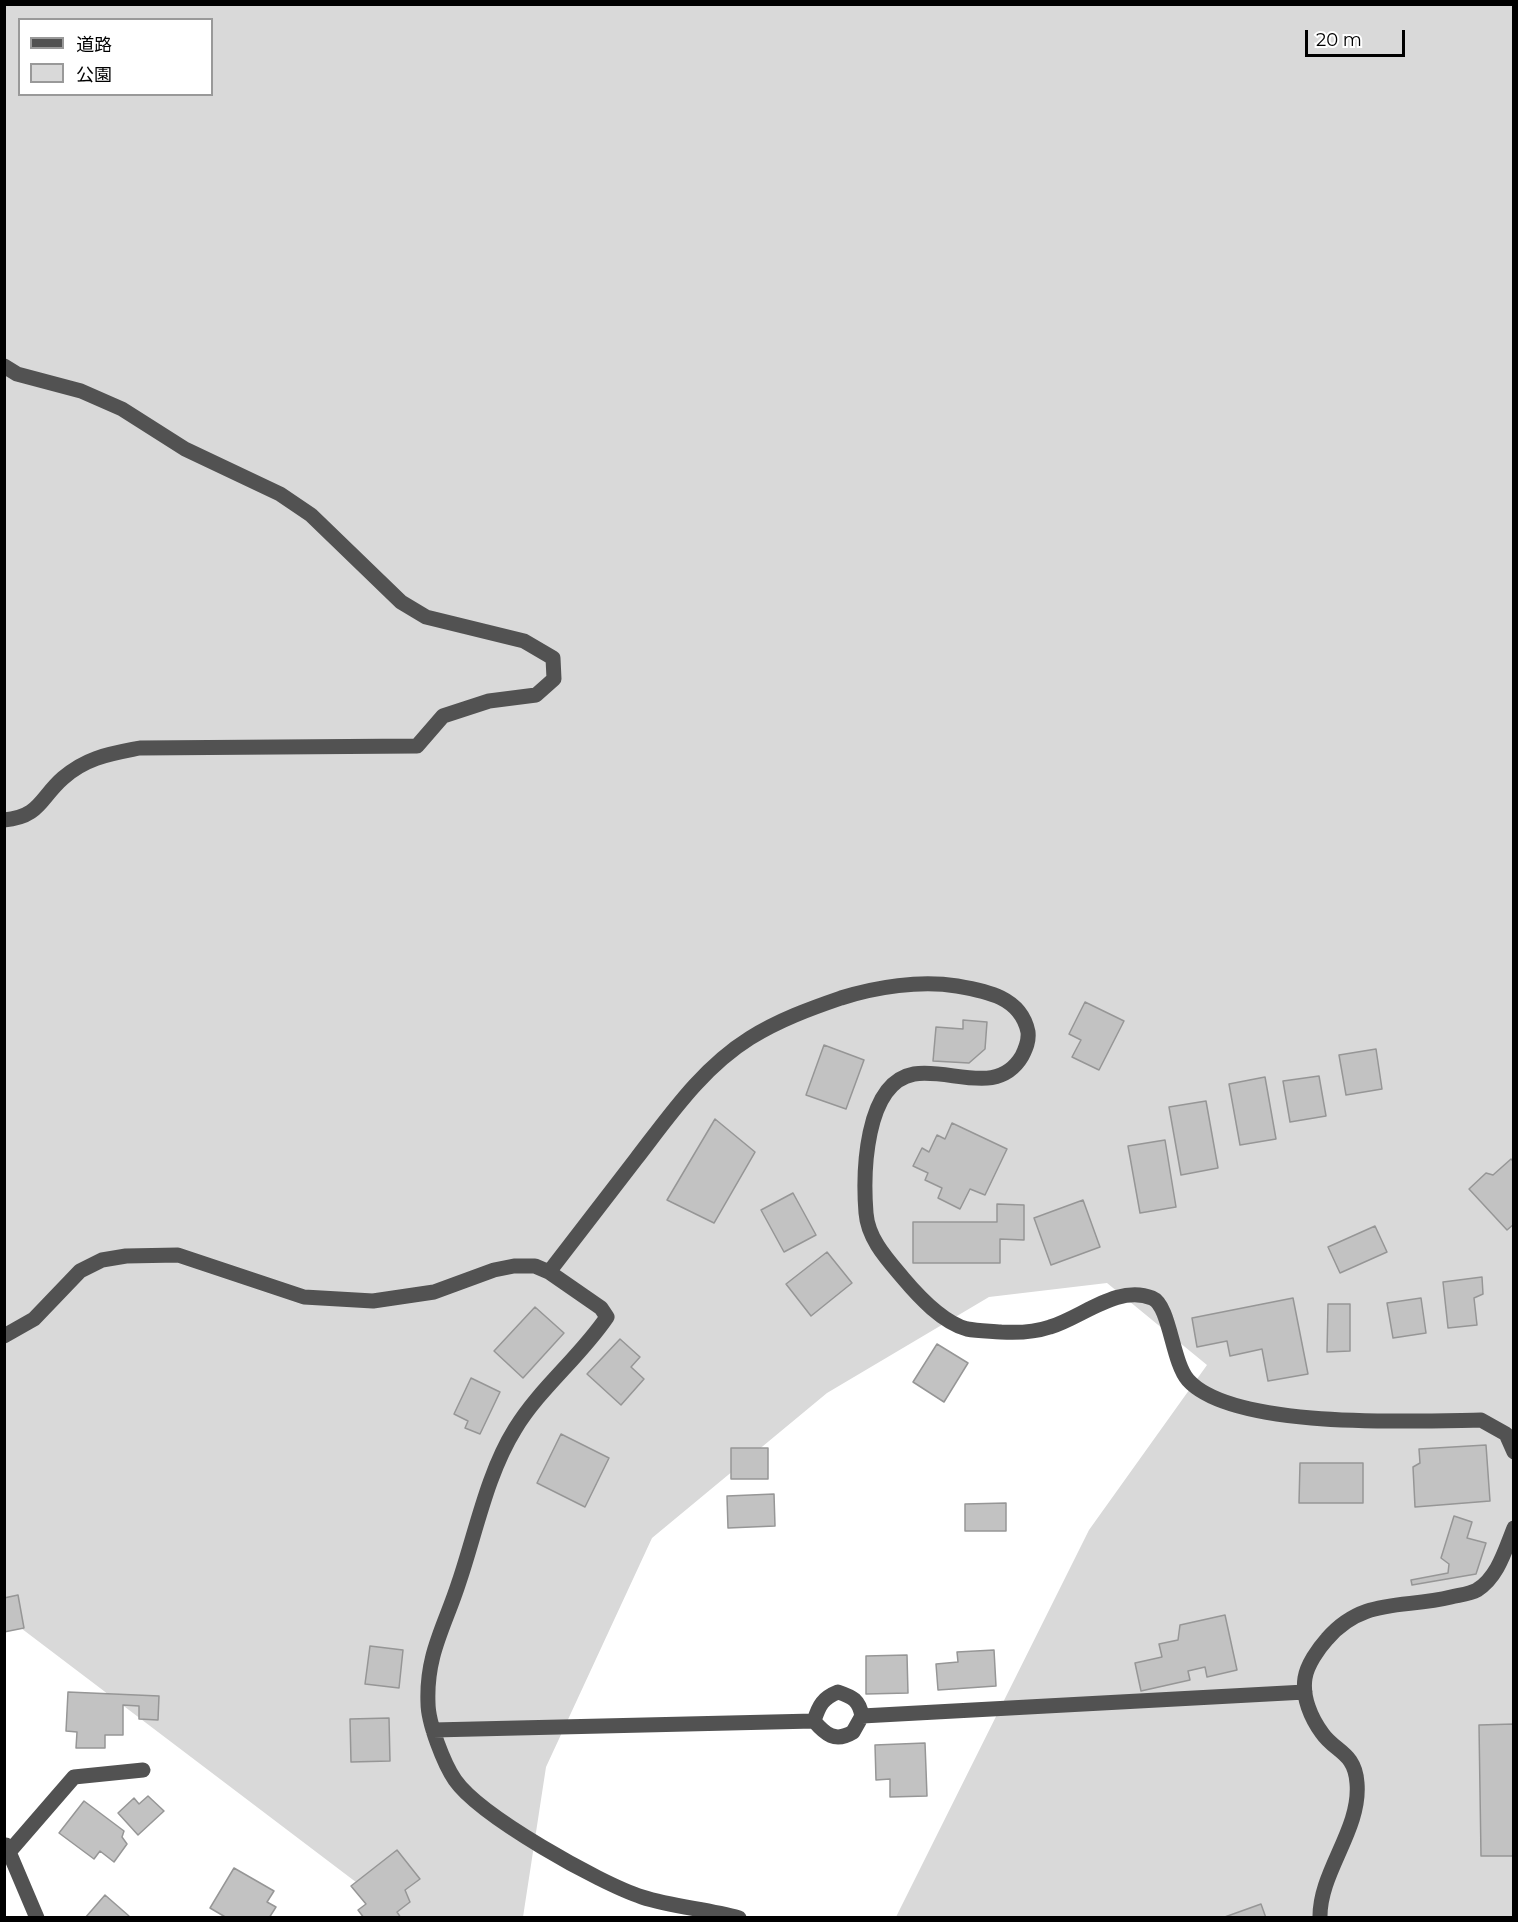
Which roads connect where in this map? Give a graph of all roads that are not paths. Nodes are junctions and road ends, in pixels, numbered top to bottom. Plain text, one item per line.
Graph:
1 (4, 366) edge
2 (4, 820) edge
3 (549, 1272) junction
4 (4, 1336) edge
5 (1514, 1452) edge
6 (1514, 1528) edge
7 (1305, 1692) junction
8 (862, 1716) junction
9 (814, 1721) junction
10 (433, 1730) junction
11 (144, 1770) dead end
12 (7, 1847) edge
13 (37, 1917) edge
14 (739, 1917) edge
15 (1320, 1917) edge

1 - 2 street
3 - 4 street
3 - 5 street
3 - 10 street
6 - 7 street
7 - 8 street
7 - 15 street
8 - 9 street
8 - 9 street
9 - 10 street
10 - 14 street
11 - 12 street
12 - 13 street

